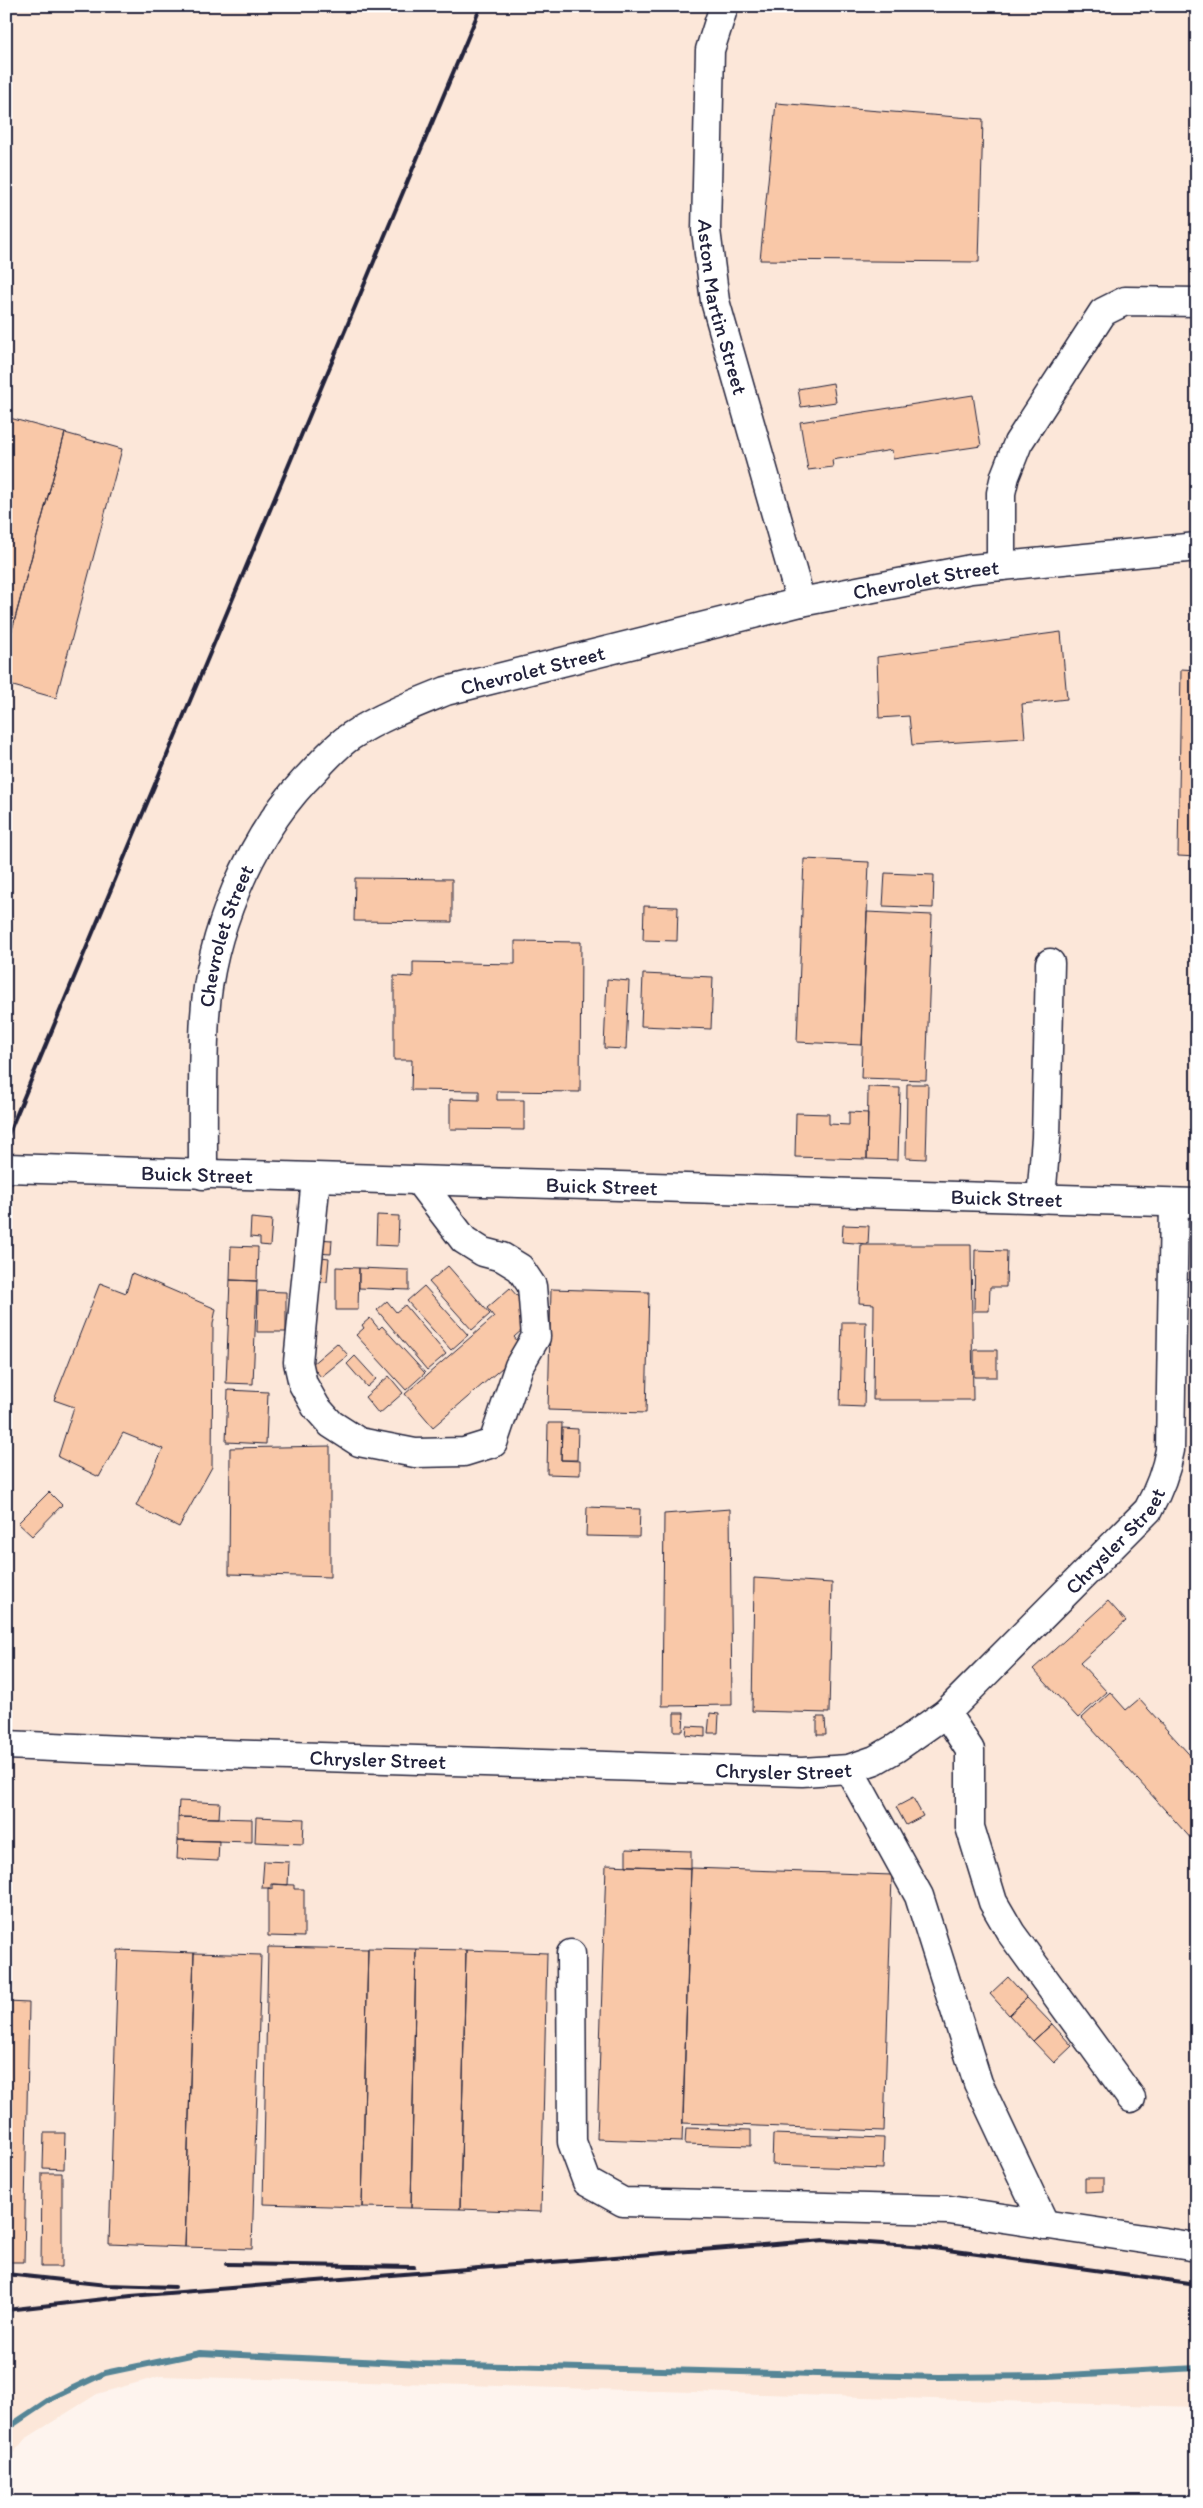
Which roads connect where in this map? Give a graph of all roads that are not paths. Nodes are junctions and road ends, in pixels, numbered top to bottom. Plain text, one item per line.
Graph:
1 (724, 6) edge
2 (1197, 302) edge
3 (1197, 547) edge
4 (1001, 566) junction
5 (801, 602) junction
6 (1050, 963) dead end
7 (6, 1168) edge
8 (203, 1175) junction
9 (316, 1178) junction
10 (418, 1181) junction
11 (1040, 1199) junction
12 (1186, 1203) edge
13 (946, 1713) junction
14 (6, 1745) edge
15 (849, 1769) junction
16 (570, 1954) dead end
17 (1131, 2098) dead end
18 (1045, 2224) junction
19 (1197, 2247) edge

1 - 5 lane, Aston Martin Street
2 - 4 lane
3 - 4 lane, Chevrolet Street
4 - 5 lane, Chevrolet Street
5 - 8 lane, Chevrolet Street
6 - 11 lane
7 - 8 lane, Buick Street
8 - 9 lane, Buick Street
9 - 10 lane, Buick Street
9 - 10 lane
10 - 11 lane, Buick Street
11 - 12 lane, Buick Street
12 - 13 lane, Chrysler Street
13 - 15 lane, Chrysler Street
13 - 17 lane
14 - 15 lane, Chrysler Street
15 - 18 lane
16 - 18 lane
18 - 19 lane

